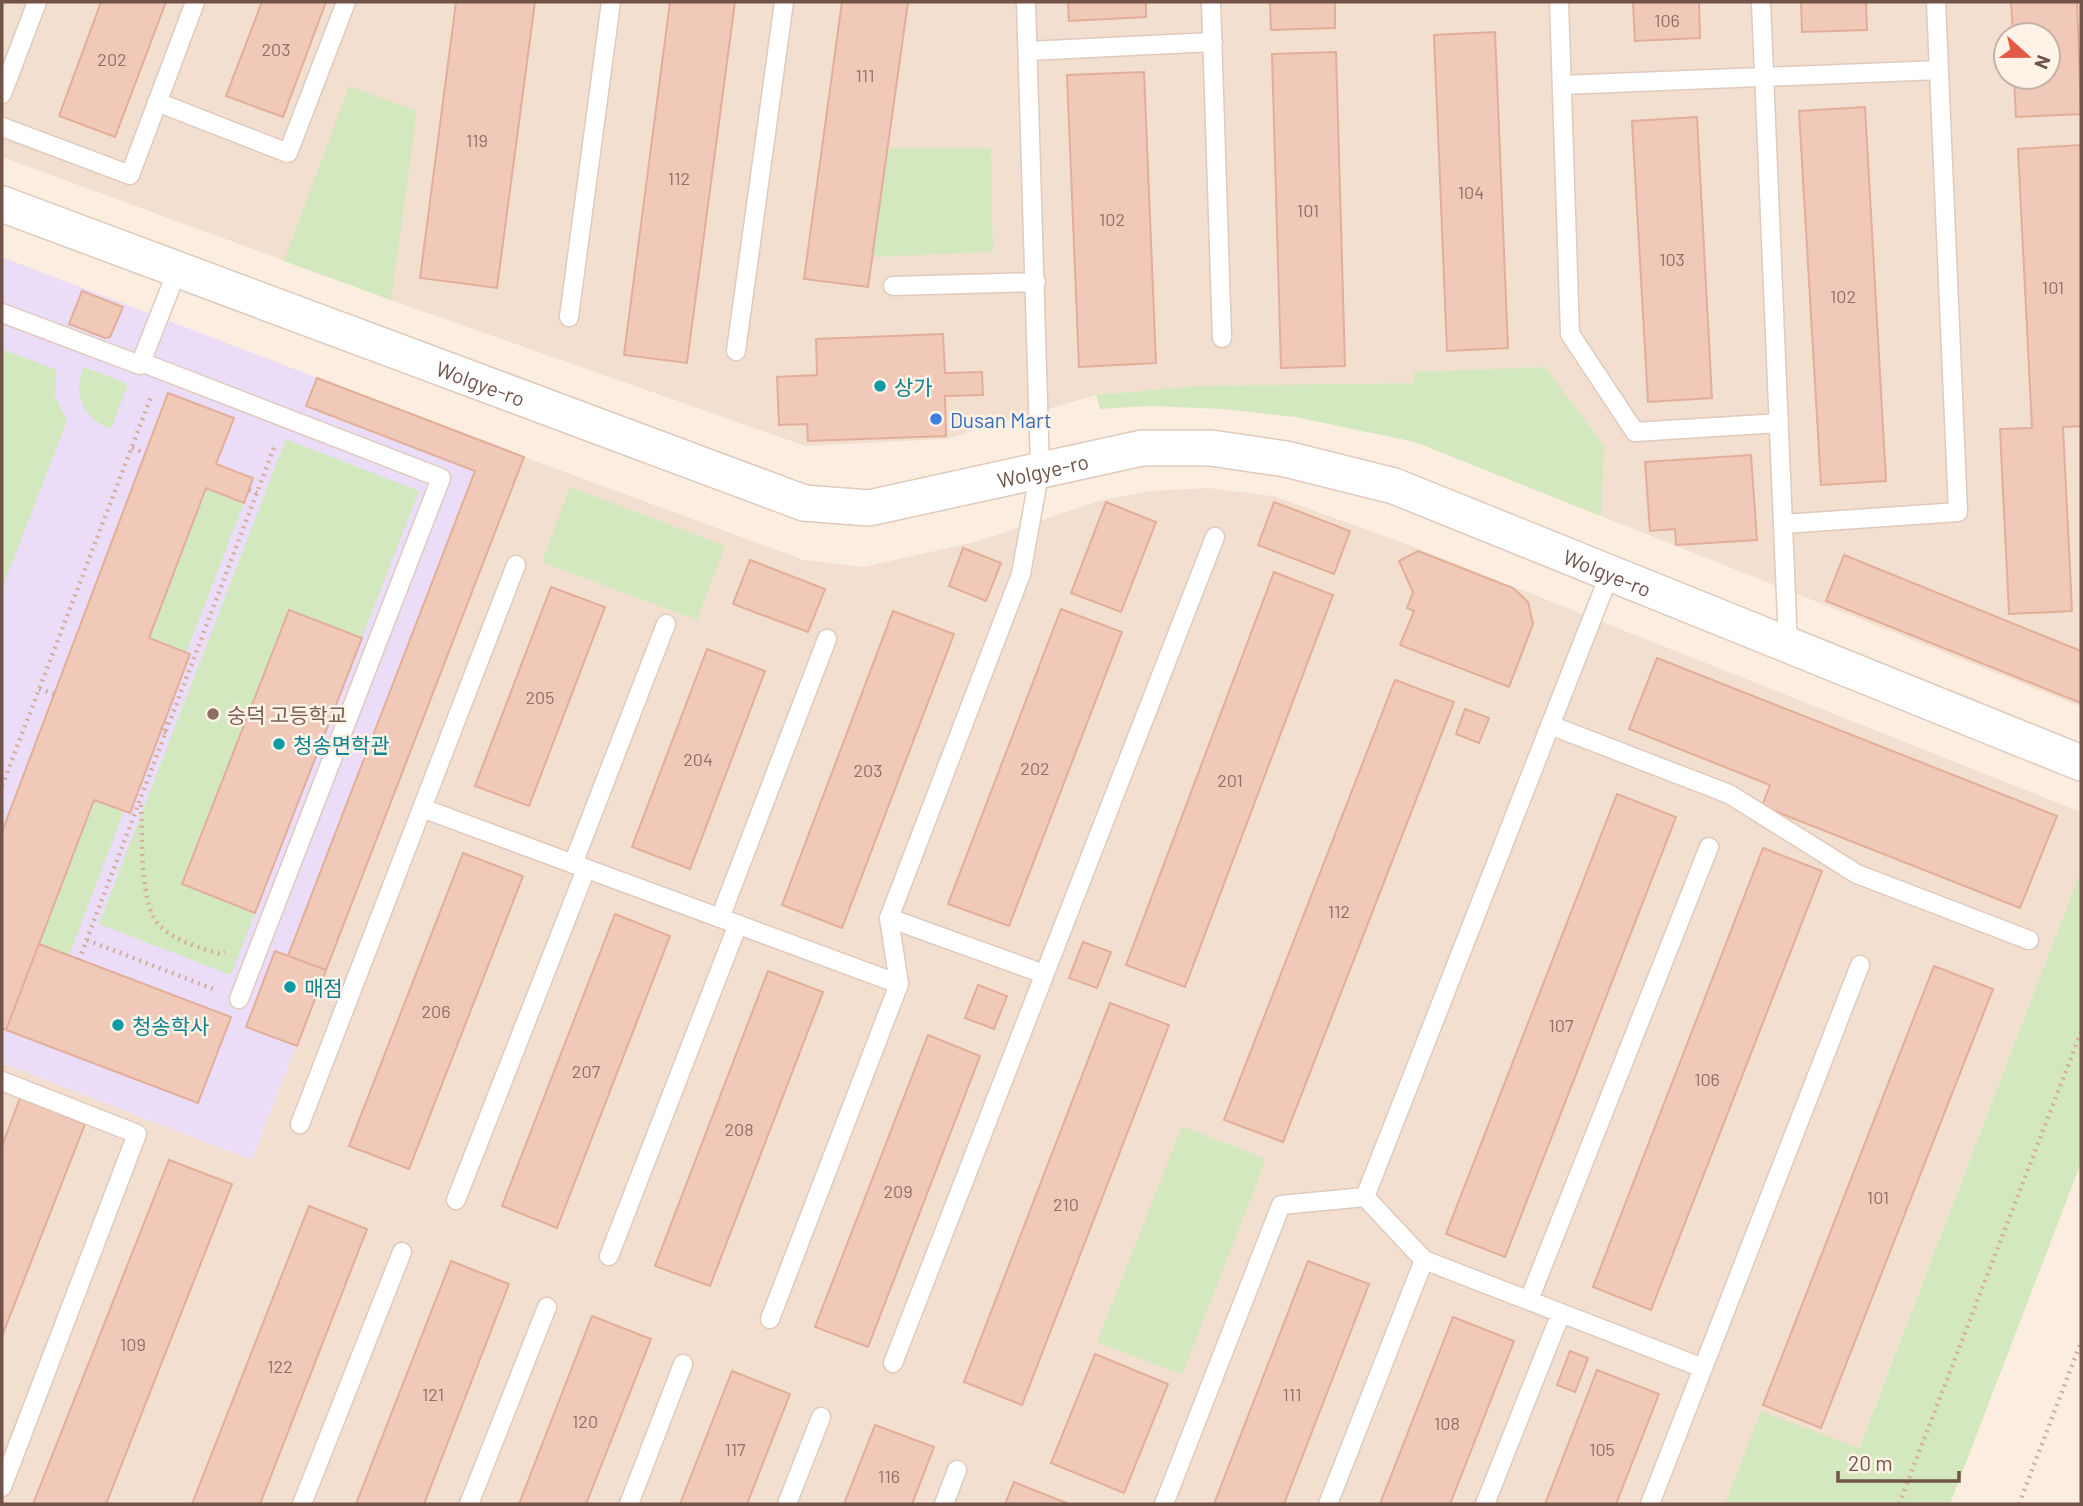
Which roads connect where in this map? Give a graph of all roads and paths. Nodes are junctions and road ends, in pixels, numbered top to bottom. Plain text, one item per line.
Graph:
1 (37, 2) edge
2 (195, 2) edge
3 (346, 2) edge
4 (611, 2) edge
5 (783, 2) edge
6 (1026, 2) edge
7 (1211, 2) edge
8 (1559, 2) edge
9 (1761, 2) edge
10 (1936, 2) edge
11 (1213, 41) junction
12 (1028, 51) junction
13 (1939, 70) junction
14 (1764, 77) junction
15 (1562, 85) junction
16 (2, 94) edge
17 (157, 102) junction
18 (2, 127) edge
19 (2, 204) edge
20 (177, 271) junction
21 (1036, 282) junction
22 (893, 286) dead end
23 (2, 313) edge
24 (569, 317) dead end
25 (1222, 338) dead end
26 (736, 351) dead end
27 (141, 362) junction
28 (162, 370) junction
29 (285, 418) junction
30 (1779, 423) junction
31 (132, 448) junction
32 (145, 453) dead end
33 (1040, 470) junction
34 (249, 490) dead end
35 (257, 493) junction
36 (1783, 524) junction
37 (1215, 537) dead end
38 (516, 565) dead end
39 (1610, 573) junction
40 (666, 624) dead end
41 (827, 639) dead end
42 (1788, 645) junction
43 (39, 689) junction
44 (54, 694) dead end
45 (1550, 725) junction
46 (2081, 763) edge
47 (2, 786) edge
48 (141, 800) junction
49 (422, 808) junction
50 (1709, 847) dead end
51 (580, 866) junction
52 (720, 918) junction
53 (889, 918) junction
54 (738, 924) junction
55 (87, 940) junction
56 (2029, 940) dead end
57 (259, 948) junction
58 (79, 960) dead end
59 (1860, 965) dead end
60 (1044, 974) junction
61 (899, 984) junction
62 (239, 999) joint
63 (2081, 1032) edge
64 (2, 1081) edge
65 (300, 1124) dead end
66 (1365, 1197) junction
67 (456, 1200) dead end
68 (402, 1252) dead end
69 (609, 1256) dead end
70 (1424, 1260) junction
71 (1530, 1300) junction
72 (547, 1307) dead end
73 (1560, 1313) junction
74 (770, 1319) dead end
75 (2081, 1342) edge
76 (893, 1363) dead end
77 (684, 1364) dead end
78 (1703, 1368) junction
79 (821, 1418) dead end
80 (957, 1470) dead end
81 (2, 1487) edge
82 (302, 1504) edge
83 (469, 1504) edge
84 (629, 1504) edge
85 (787, 1504) edge
86 (944, 1504) edge
87 (1164, 1504) edge
88 (1328, 1504) edge
89 (1485, 1504) edge
90 (1650, 1504) edge
91 (1899, 1504) edge
92 (2019, 1504) edge

1 - 16 lane
2 - 17 lane
3 - 17 lane
4 - 24 lane
5 - 26 lane
6 - 12 lane
7 - 11 lane
8 - 15 lane
9 - 14 lane
10 - 13 lane
11 - 12 lane
11 - 25 lane
12 - 21 lane
13 - 14 lane
13 - 36 lane
14 - 15 lane
14 - 30 lane
15 - 30 lane
17 - 18 lane
19 - 20 street, Wolgye-ro
20 - 27 lane
20 - 33 street, Wolgye-ro
21 - 22 lane
21 - 33 lane
23 - 27 lane
27 - 28 lane
28 - 29 lane
28 - 31 path
29 - 35 path
29 - 57 lane
30 - 36 lane
31 - 32 path
31 - 43 path
33 - 39 street, Wolgye-ro
33 - 53 lane
34 - 35 path
35 - 48 path
36 - 42 lane
37 - 60 lane
38 - 49 lane
39 - 42 street, Wolgye-ro
39 - 45 lane
40 - 51 lane
41 - 52 lane
42 - 46 street, Wolgye-ro
43 - 44 path
43 - 47 path
45 - 56 lane
45 - 66 lane
48 - 55 path
48 - 57 path
49 - 51 lane
49 - 65 lane
50 - 71 lane
51 - 52 lane
51 - 67 lane
52 - 54 lane
53 - 60 lane
53 - 61 lane
54 - 61 lane
54 - 69 lane
55 - 58 path
55 - 62 path
57 - 62 lane
59 - 78 lane
60 - 76 lane
61 - 74 lane
63 - 91 path
64 - 81 lane
66 - 70 lane
66 - 87 lane
68 - 82 lane
70 - 71 lane
70 - 88 lane
71 - 73 lane
72 - 83 lane
73 - 78 lane
73 - 89 lane
75 - 92 path
77 - 84 lane
78 - 90 lane
79 - 85 lane
80 - 86 lane

